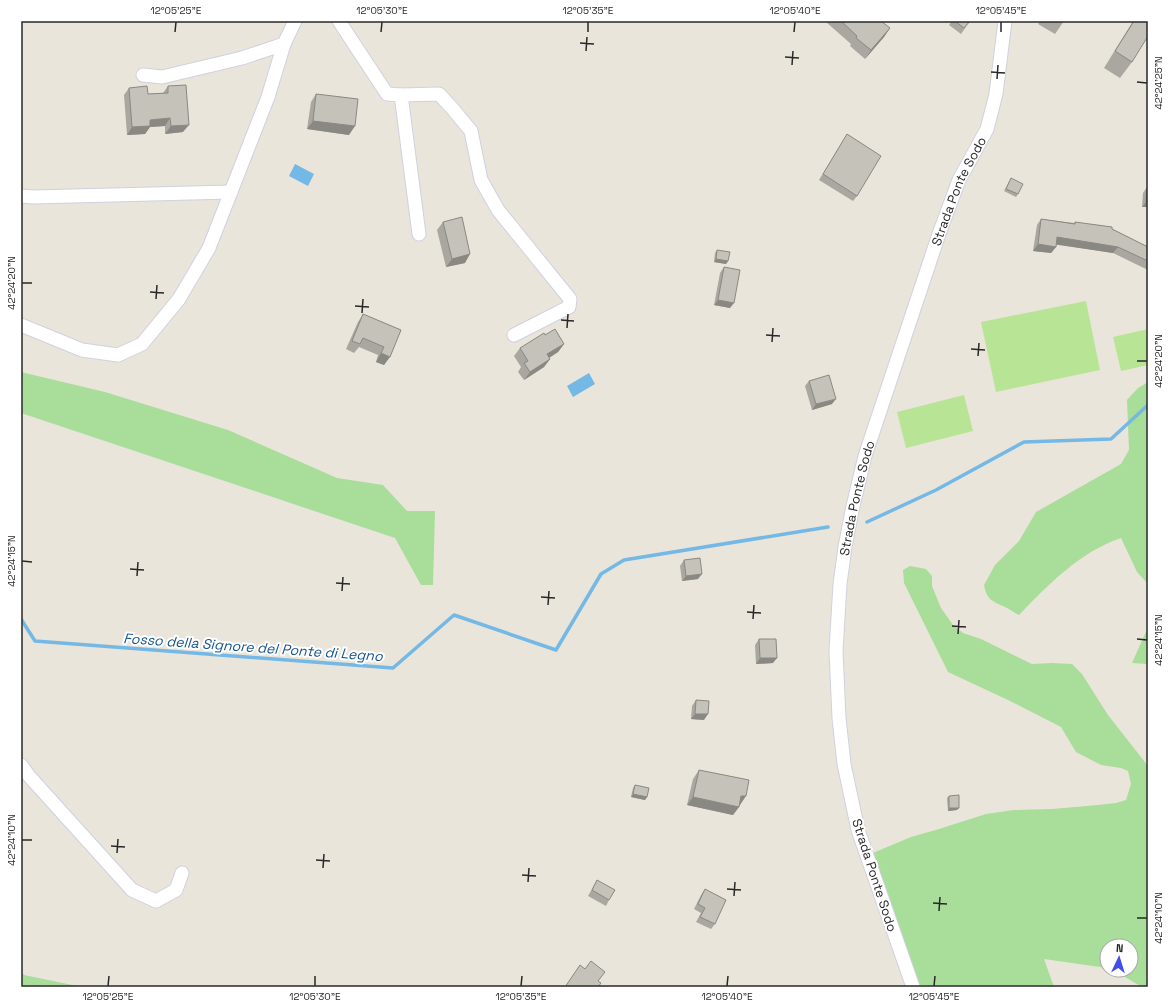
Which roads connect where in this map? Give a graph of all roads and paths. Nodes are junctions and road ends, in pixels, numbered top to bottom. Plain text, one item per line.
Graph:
1 (295, 21) edge
2 (339, 21) edge
3 (1005, 21) edge
4 (284, 44) junction
5 (143, 75) dead end
6 (401, 95) junction
7 (231, 192) junction
8 (21, 196) edge
9 (419, 234) dead end
10 (21, 325) edge
11 (514, 335) dead end
12 (21, 765) edge
13 (182, 873) dead end
14 (913, 987) edge

1 - 4 street
2 - 6 street
3 - 14 street, Strada Ponte Sodo
4 - 5 street
4 - 7 street
6 - 9 street
6 - 11 street
7 - 8 street
7 - 10 street
12 - 13 street

